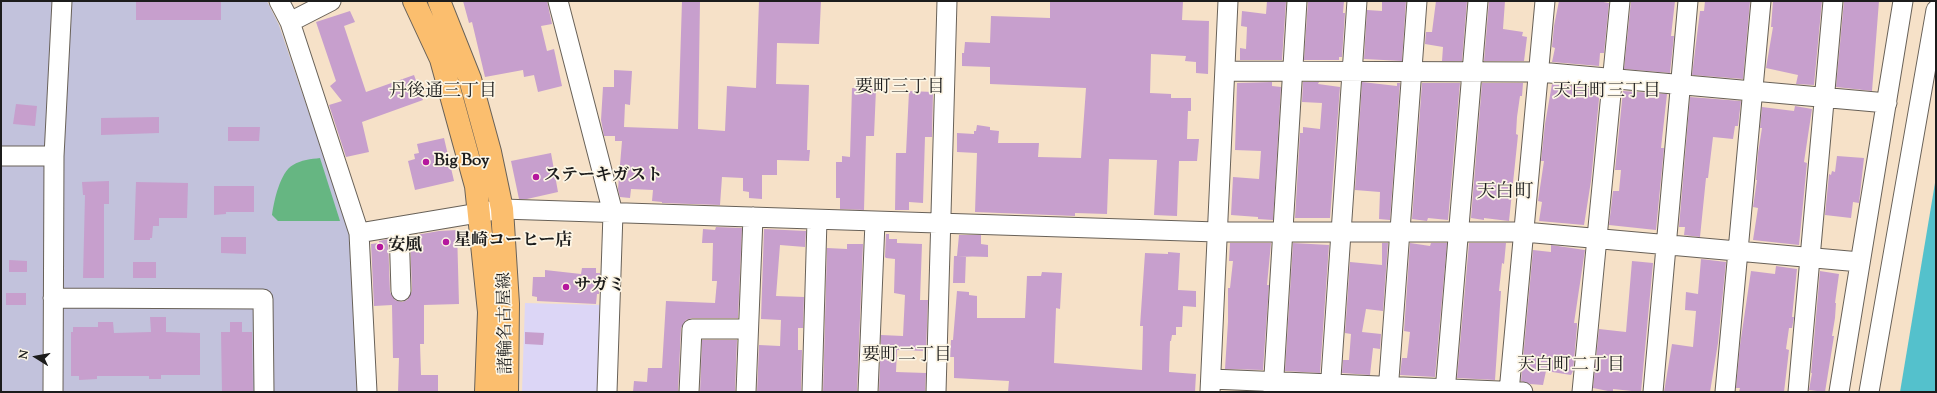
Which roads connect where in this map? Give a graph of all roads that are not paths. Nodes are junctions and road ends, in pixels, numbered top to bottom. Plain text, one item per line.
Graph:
1 (62, 1) edge
2 (279, 1) edge
3 (331, 1) edge
4 (414, 1) edge
5 (439, 1) edge
6 (558, 1) edge
7 (947, 1) edge
8 (1228, 1) edge
9 (1297, 1) edge
10 (1357, 1) edge
11 (1417, 1) edge
12 (1478, 1) edge
13 (1545, 1) edge
14 (1620, 1) edge
15 (1688, 1) edge
16 (1761, 1) edge
17 (1833, 1) edge
18 (1903, 1) edge
19 (1936, 10) edge
20 (290, 22) junction
21 (1225, 71) junction
22 (1293, 71) junction
23 (1412, 71) junction
24 (1472, 71) junction
25 (1352, 72) junction
26 (1539, 72) junction
27 (1612, 79) junction
28 (1681, 85) junction
29 (1753, 92) junction
30 (1825, 98) junction
31 (1887, 103) junction
32 (1, 156) edge
33 (54, 156) junction
34 (502, 209) junction
35 (479, 213) junction
36 (614, 213) junction
37 (753, 217) junction
38 (817, 220) junction
39 (874, 222) junction
40 (942, 224) junction
41 (399, 227) junction
42 (1284, 231) junction
43 (1217, 232) junction
44 (1341, 232) junction
45 (1401, 232) junction
46 (1458, 232) junction
47 (1524, 232) junction
48 (359, 233) junction
49 (1597, 240) junction
50 (1666, 246) junction
51 (1738, 252) junction
52 (1810, 258) junction
53 (1860, 262) junction
54 (401, 291) dead end
55 (53, 298) junction
56 (748, 329) junction
57 (1211, 385) edge
58 (1274, 387) edge
59 (1331, 388) edge
60 (1388, 389) edge
61 (1445, 390) edge
62 (54, 392) edge
63 (264, 392) edge
64 (367, 392) edge
65 (486, 392) edge
66 (507, 392) edge
67 (607, 392) edge
68 (689, 392) edge
69 (746, 392) edge
70 (812, 392) edge
71 (868, 392) edge
72 (936, 392) edge
73 (1514, 392) edge
74 (1582, 392) edge
75 (1653, 392) edge
76 (1725, 392) edge
77 (1798, 392) edge
78 (1839, 392) edge
79 (1869, 392) edge

1 - 33 street
2 - 20 street
3 - 20 street
4 - 35 main road, 諸輪名古屋線
5 - 34 main road, 諸輪名古屋線
6 - 36 street
7 - 40 street
8 - 21 street
9 - 22 street
10 - 25 street
11 - 23 street
12 - 24 street
13 - 26 street
14 - 27 street
15 - 28 street
16 - 29 street
17 - 30 street
18 - 31 street
19 - 79 street
20 - 48 street
21 - 22 street
21 - 43 street
22 - 25 street
22 - 42 street
23 - 24 street
23 - 25 street
23 - 45 street
24 - 26 street
24 - 46 street
25 - 44 street
26 - 27 street
26 - 47 street
27 - 28 street
27 - 49 street
28 - 29 street
28 - 50 street
29 - 30 street
29 - 51 street
30 - 31 street
30 - 52 street
31 - 53 street
32 - 33 street
33 - 55 street
34 - 35 street
34 - 36 street
34 - 66 main road, 諸輪名古屋線
35 - 41 street
35 - 65 main road, 諸輪名古屋線
36 - 37 street
36 - 67 street
37 - 38 street
37 - 56 street
38 - 39 street
38 - 70 street
39 - 40 street
39 - 71 street
40 - 43 street
40 - 72 street
41 - 48 street
41 - 54 street
42 - 43 street
42 - 44 street
42 - 58 street
43 - 57 street
44 - 45 street
44 - 59 street
45 - 46 street
45 - 60 street
46 - 47 street
46 - 61 street
47 - 49 street
47 - 73 street
48 - 64 street
49 - 50 street
49 - 74 street
50 - 51 street
50 - 75 street
51 - 52 street
51 - 76 street
52 - 53 street
52 - 77 street
53 - 78 street
55 - 62 street
55 - 63 street
56 - 68 street
56 - 69 street
57 - 58 street
58 - 59 street
59 - 60 street
60 - 61 street
61 - 73 street

